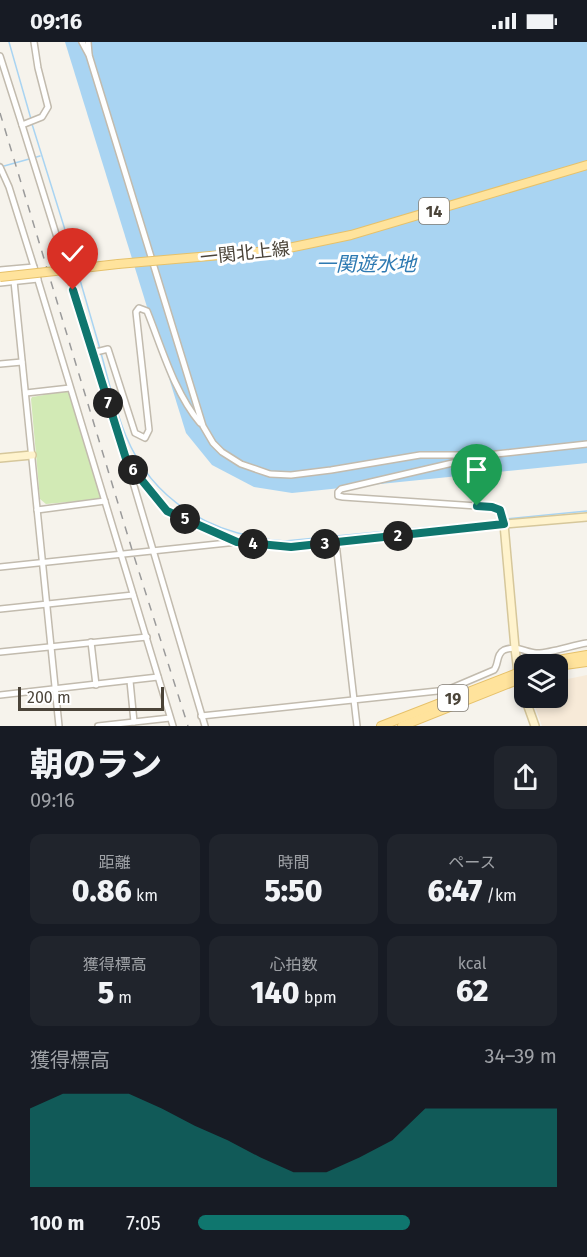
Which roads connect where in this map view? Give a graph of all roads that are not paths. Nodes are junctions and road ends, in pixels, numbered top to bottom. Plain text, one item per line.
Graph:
1 (34, 42) edge
2 (82, 42) edge
3 (88, 42) edge
4 (0, 50) edge
5 (89, 55) junction
6 (2, 58) edge
7 (24, 124) junction
8 (587, 165) edge
9 (0, 167) edge
10 (34, 267) junction
11 (0, 270) edge
12 (0, 277) edge
13 (38, 279) junction
14 (14, 281) junction
15 (0, 283) edge
16 (94, 352) junction
17 (22, 362) junction
18 (0, 364) edge
19 (70, 388) junction
20 (26, 393) junction
21 (203, 426) junction
22 (587, 444) edge
23 (32, 455) junction
24 (487, 455) junction
25 (0, 458) edge
26 (127, 462) junction
27 (105, 501) junction
28 (37, 510) junction
29 (587, 517) edge
30 (504, 523) junction
31 (237, 542) junction
32 (336, 543) junction
33 (152, 552) junction
34 (121, 554) junction
35 (0, 560) edge
36 (43, 563) junction
37 (0, 567) edge
38 (133, 595) junction
39 (47, 604) junction
40 (0, 609) edge
41 (147, 637) junction
42 (92, 642) junction
43 (587, 644) edge
44 (51, 646) junction
45 (514, 648) junction
46 (0, 652) edge
47 (516, 654) edge
48 (587, 655) edge
49 (568, 658) edge
50 (587, 662) edge
51 (568, 665) edge
52 (158, 677) junction
53 (514, 678) edge
54 (514, 678) edge
55 (130, 681) junction
56 (96, 686) junction
57 (55, 689) junction
58 (0, 695) edge
59 (353, 700) junction
60 (529, 708) edge
61 (201, 716) junction
62 (170, 718) junction
63 (134, 722) junction
64 (59, 726) edge
65 (98, 726) edge
66 (173, 726) edge
67 (205, 726) edge
68 (357, 726) edge
69 (381, 726) edge
70 (402, 726) edge
71 (535, 726) edge

1 - 7 street
2 - 5 street
3 - 5 street
4 - 6 street
5 - 21 street
6 - 7 street
7 - 16 street
8 - 12 main road, 一関北上線 / 14, bridge
9 - 10 street
10 - 11 street
10 - 13 street
13 - 14 street
13 - 19 street
14 - 15 street
14 - 17 street
16 - 21 street
16 - 26 street
17 - 18 street
17 - 20 street
19 - 20 street
19 - 27 street
20 - 23 street
21 - 24 street
22 - 24 street
23 - 25 street
23 - 28 street
24 - 30 street
26 - 31 street
26 - 33 street
27 - 28 street
27 - 34 street
28 - 36 street
29 - 30 street
30 - 32 street
30 - 45 street
31 - 32 street
31 - 33 street
32 - 59 street
33 - 34 street
33 - 61 street
34 - 36 street
34 - 38 street
35 - 37 street
36 - 37 street
36 - 39 street
38 - 39 street
38 - 41 street
39 - 40 street
39 - 44 street
41 - 42 street
41 - 52 street
42 - 44 street
42 - 56 street
43 - 45 street
44 - 46 street
44 - 57 street
45 - 47 street
45 - 59 street
48 - 49 main road
50 - 51 main road
52 - 55 street
52 - 62 street
53 - 69 main road, 19
54 - 70 main road, 19
55 - 56 street
55 - 63 street
56 - 57 street
57 - 58 street
57 - 64 street
59 - 61 street
59 - 68 street
60 - 71 street
61 - 67 street
62 - 63 street
62 - 66 street
63 - 65 street

